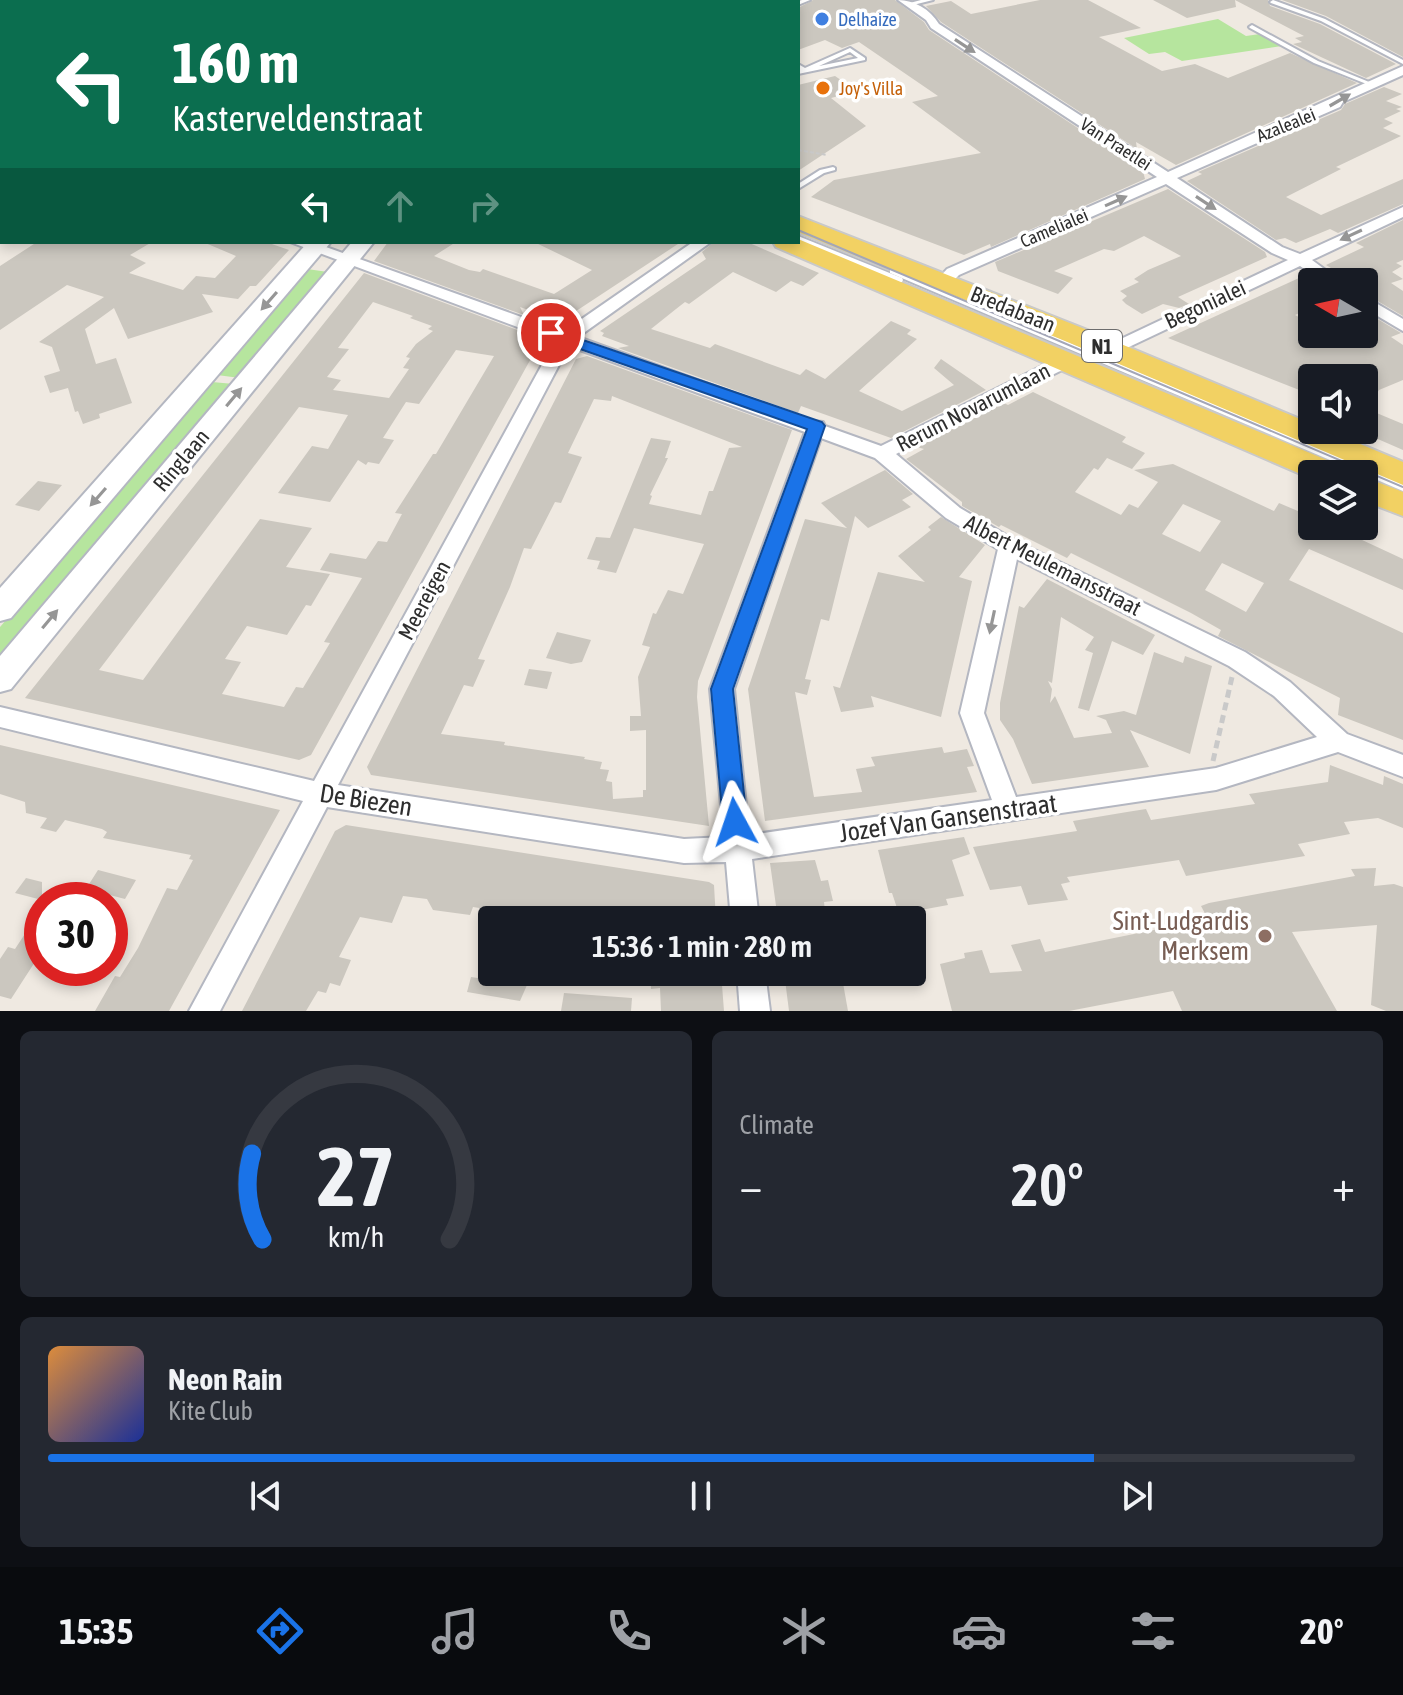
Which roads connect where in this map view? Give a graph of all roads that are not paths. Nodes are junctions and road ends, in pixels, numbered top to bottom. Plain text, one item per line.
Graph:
1 (930, 0) edge
2 (906, 2) edge
3 (1273, 2) edge
4 (1252, 27) dead end
5 (1403, 62) edge
6 (800, 70) edge
7 (1403, 70) edge
8 (1378, 81) junction
9 (1403, 86) edge
10 (833, 169) dead end
11 (1167, 177) junction
12 (800, 186) edge
13 (1403, 211) edge
14 (800, 224) edge
15 (800, 232) edge
16 (800, 239) edge
17 (311, 244) edge
18 (700, 244) edge
19 (790, 244) edge
20 (356, 251) edge
21 (1299, 259) junction
22 (1313, 268) edge
23 (944, 281) junction
24 (1378, 310) edge
25 (1403, 326) edge
26 (565, 338) junction
27 (1112, 350) junction
28 (1064, 362) junction
29 (816, 426) junction
30 (882, 453) junction
31 (1326, 460) edge
32 (1298, 461) edge
33 (1403, 474) edge
34 (1378, 481) edge
35 (1403, 490) edge
36 (1378, 494) edge
37 (1403, 505) edge
38 (1009, 546) junction
39 (0, 609) edge
40 (0, 679) edge
41 (0, 717) edge
42 (1338, 741) junction
43 (1403, 766) edge
44 (320, 794) junction
45 (1008, 808) junction
46 (737, 849) junction
47 (743, 906) edge
48 (752, 986) edge
49 (204, 1011) edge
50 (755, 1011) edge

1 - 2 lane
2 -> 11 street, Van Praetlei
3 - 5 lane
4 - 8 lane
6 - 6 lane
7 - 8 street, Azalealei
8 - 9 street
11 -> 8 street, Azalealei
10 - 12 lane
11 -> 21 street, Van Praetlei
23 -> 11 street, Camelialei
13 -> 21 street, Begonialei
14 - 23 main road, Bredabaan / N1
15 - 35 lane
16 - 31 lane
17 - 20 street, Albert Meulemansstraat
17 -> 39 street, Ringlaan
18 - 26 street, Meereigen
19 - 28 main road, Bredabaan / N1
20 - 26 street, Albert Meulemansstraat
40 -> 20 street, Ringlaan
21 - 22 street, Van Praetlei
21 - 27 street, Begonialei
23 - 27 main road, Bredabaan / N1
24 - 25 street
26 - 29 street, Albert Meulemansstraat
26 - 44 street, Meereigen
27 - 33 main road, Bredabaan / N1
28 - 30 street, Rerum Novarumlaan
28 - 32 main road, Bredabaan / N1
29 - 30 street, Albert Meulemansstraat
29 - 46 street
30 - 38 street, Albert Meulemansstraat
34 - 35 lane
36 - 37 main road
38 - 42 street, Albert Meulemansstraat
38 -> 45 street
41 - 44 street, De Biezen
42 - 43 street
42 - 45 street, Jozef Van Gansenstraat
44 - 46 street, De Biezen
44 - 49 street, Meereigen
45 - 46 street, Jozef Van Gansenstraat
46 - 47 street
48 - 50 street

